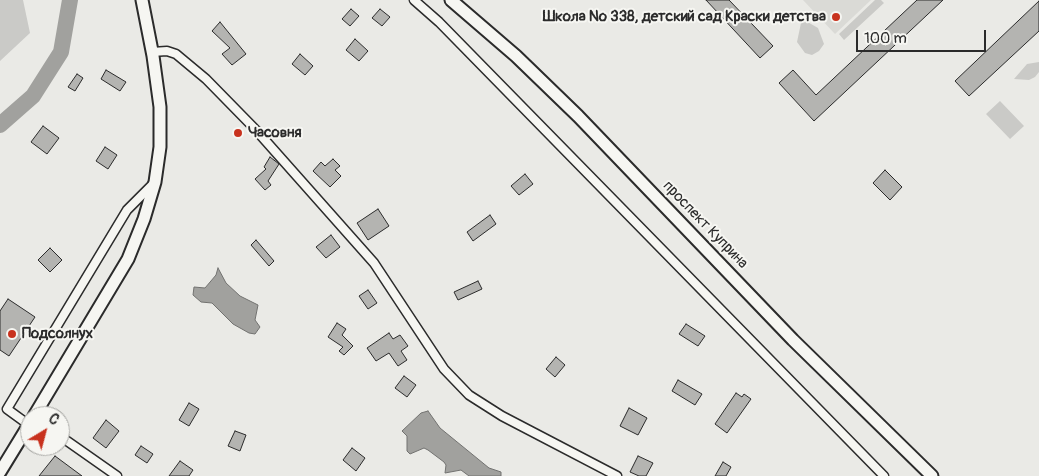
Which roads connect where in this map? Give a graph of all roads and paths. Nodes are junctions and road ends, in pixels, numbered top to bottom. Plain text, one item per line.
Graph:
1 (142, 0) edge
2 (414, 0) edge
3 (451, 0) edge
4 (152, 52) junction
5 (155, 182) junction
6 (40, 406) edge
7 (20, 416) edge
8 (20, 439) edge
9 (70, 443) edge
10 (0, 472) edge
11 (117, 476) edge
12 (617, 476) edge
13 (884, 476) edge
14 (932, 476) edge

1 - 4 main road
2 - 13 street
3 - 14 main road, проспект Куприна
4 - 5 main road
4 - 12 street
5 - 6 main road
5 - 7 street
8 - 10 main road
9 - 11 street

